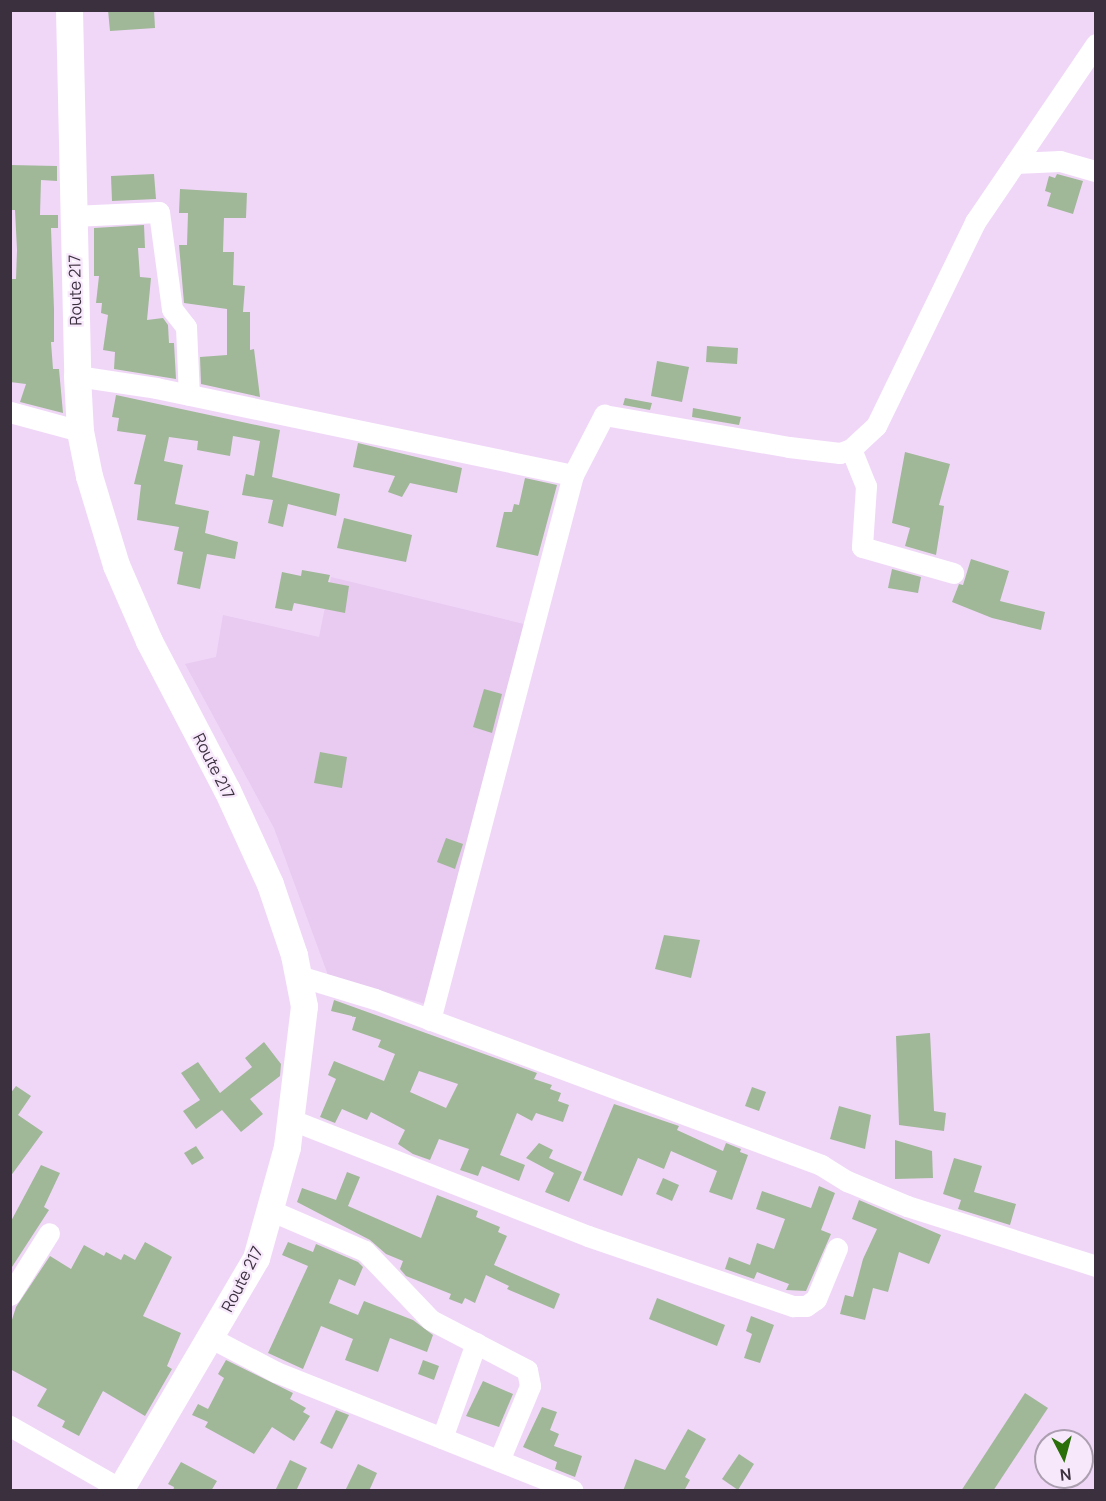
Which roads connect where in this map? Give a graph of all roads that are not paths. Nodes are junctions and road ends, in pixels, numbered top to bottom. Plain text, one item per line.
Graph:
1 (69, 10) edge
2 (1095, 44) edge
3 (1015, 163) junction
4 (1095, 171) edge
5 (73, 216) junction
6 (77, 376) junction
7 (189, 395) junction
8 (10, 412) edge
9 (80, 431) junction
10 (850, 448) junction
11 (573, 475) junction
12 (953, 573) dead end
13 (299, 976) junction
14 (430, 1020) junction
15 (292, 1120) junction
16 (272, 1211) junction
17 (49, 1233) dead end
18 (837, 1248) dead end
19 (1095, 1266) edge
20 (12, 1290) edge
21 (211, 1338) junction
22 (476, 1343) junction
23 (10, 1426) edge
24 (442, 1438) junction
25 (499, 1461) junction
26 (121, 1490) edge
27 (572, 1491) edge

1 - 5 main road, Route 217
2 - 3 street
3 - 4 street
3 - 10 street
5 - 6 main road, Route 217
5 - 7 street
6 - 7 street
6 - 9 main road, Route 217
7 - 11 street
8 - 9 street
9 - 13 main road, Route 217
10 - 11 street
10 - 12 street
11 - 14 street
13 - 14 street
13 - 15 main road, Route 217
14 - 19 street
15 - 16 main road, Route 217
15 - 18 street
16 - 21 main road, Route 217
16 - 22 street
17 - 20 street
21 - 24 street
21 - 26 main road, Route 217
22 - 24 street
22 - 25 street
23 - 26 street
24 - 25 street
25 - 27 street

